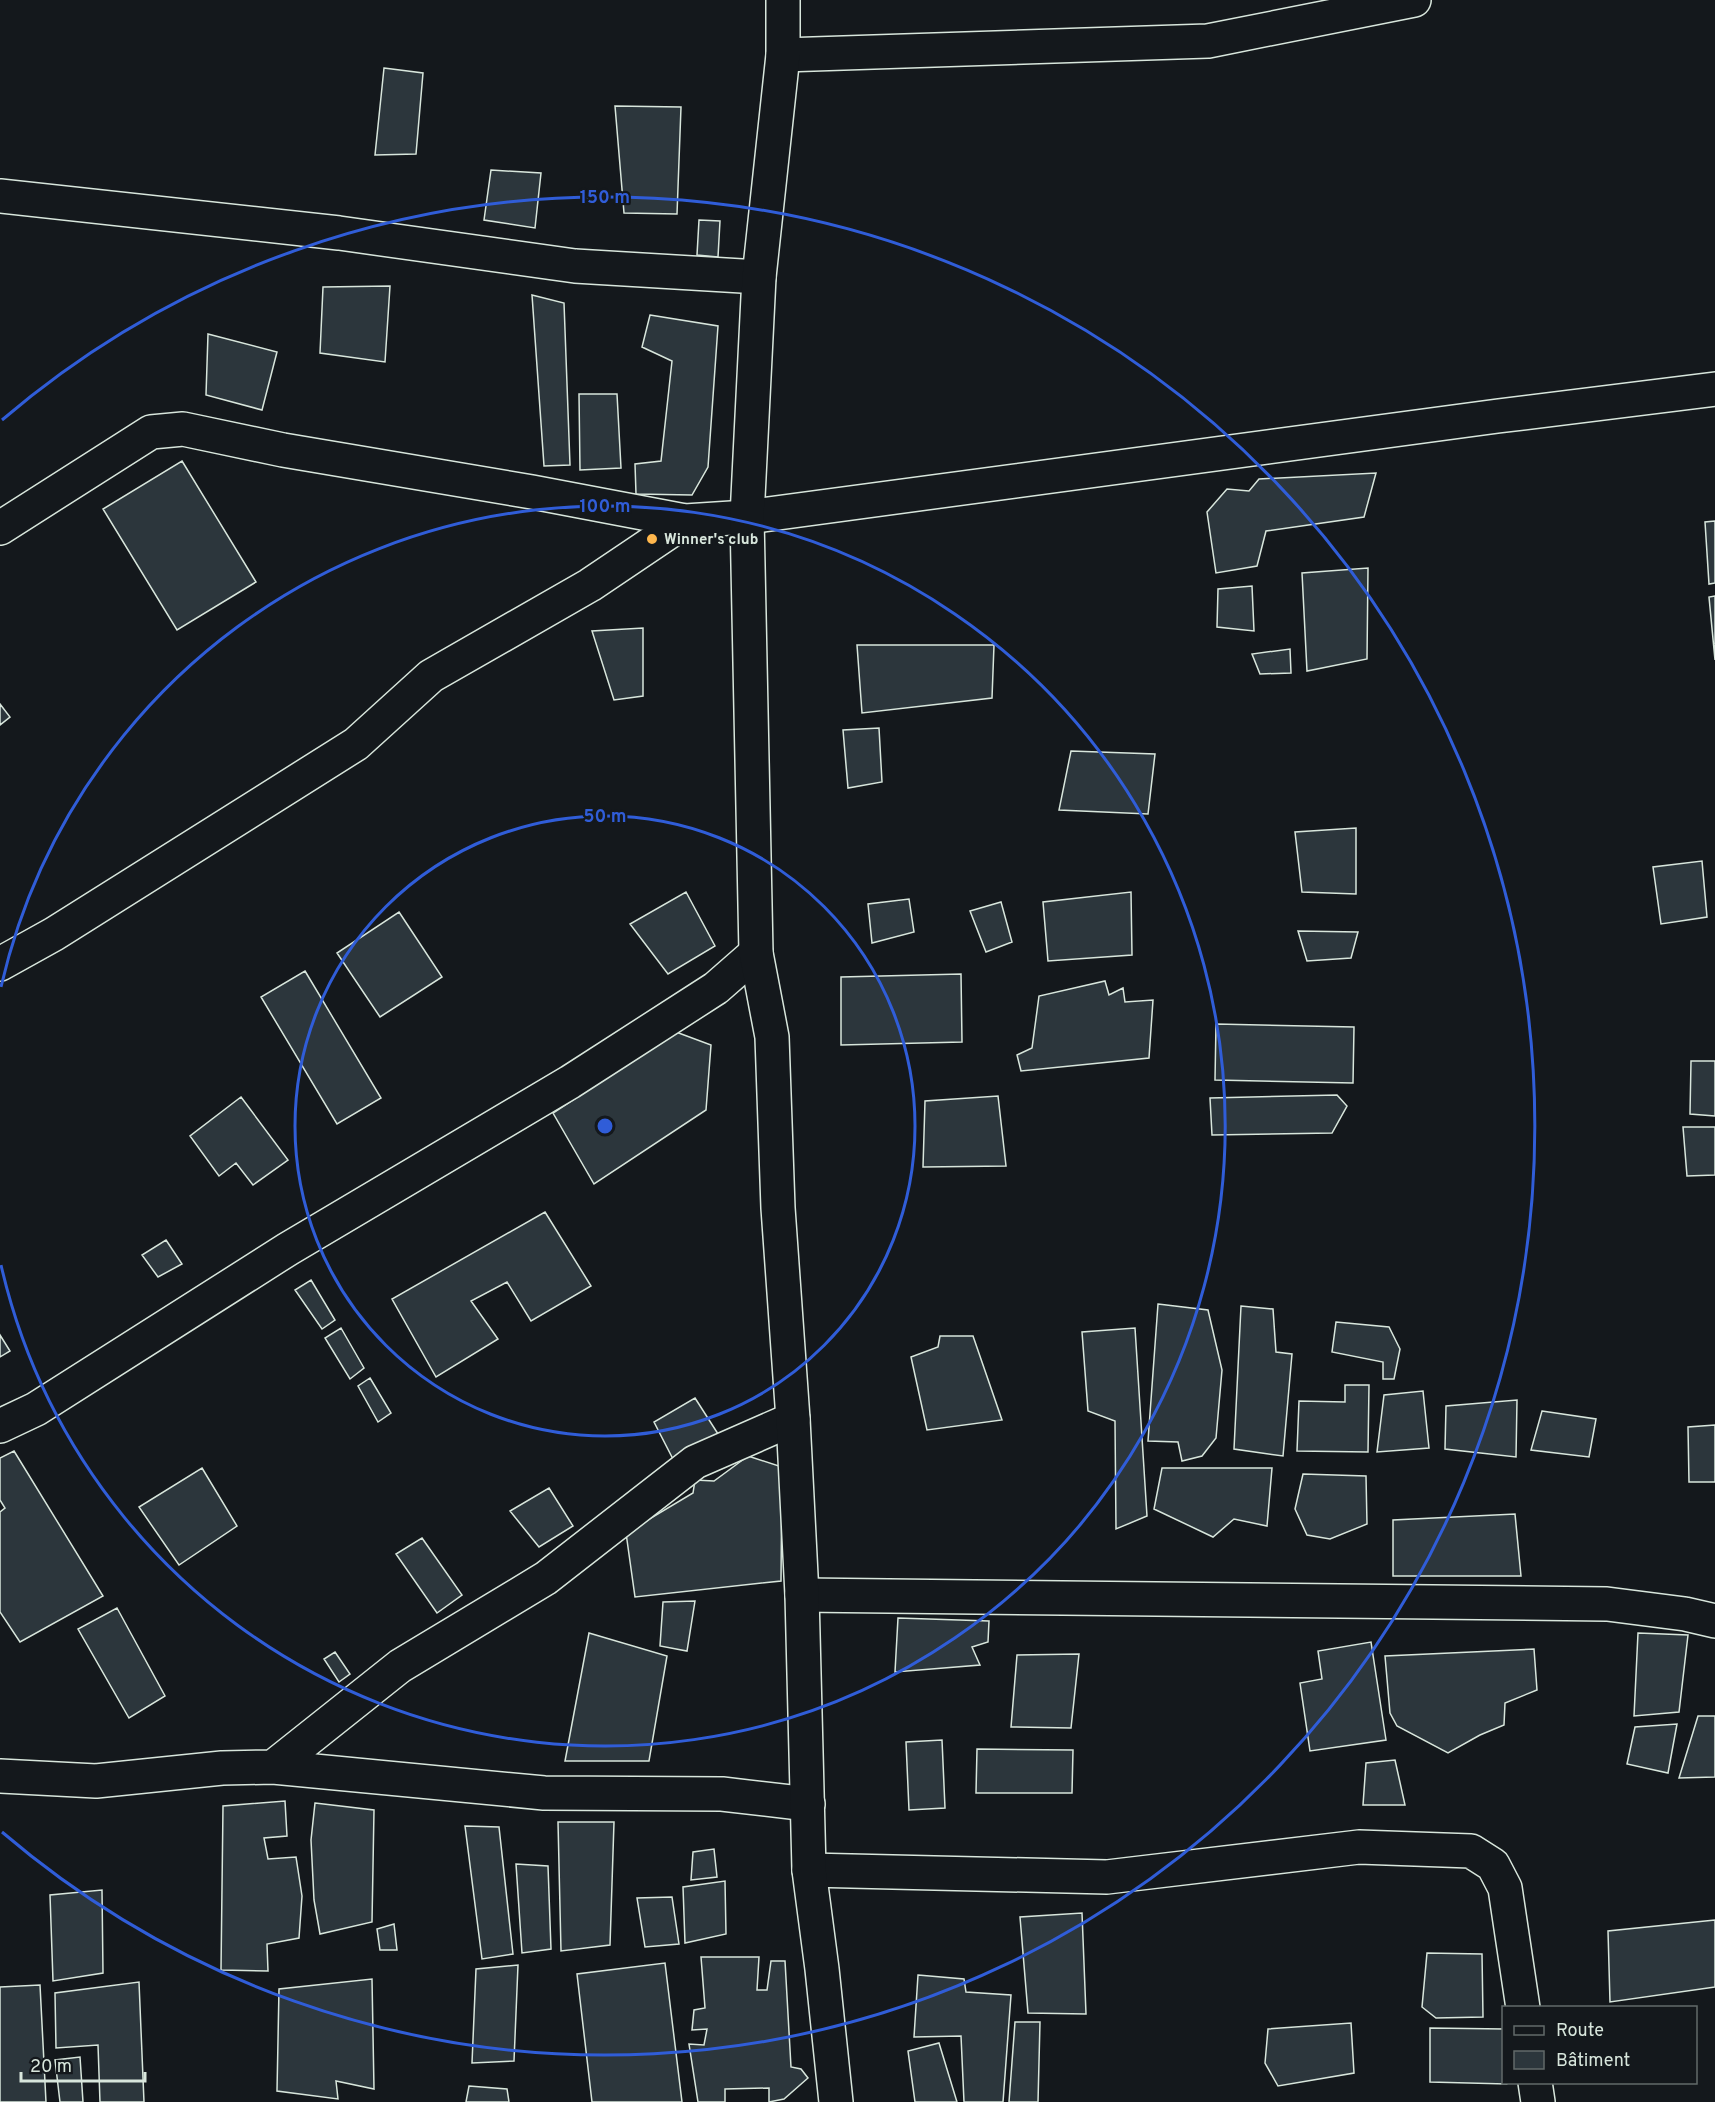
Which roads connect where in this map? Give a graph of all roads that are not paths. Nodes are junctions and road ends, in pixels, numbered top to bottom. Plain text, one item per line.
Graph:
1 (783, 0) edge
2 (1414, 0) edge
3 (783, 56) junction
4 (0, 196) edge
5 (759, 277) junction
6 (1715, 389) edge
7 (747, 517) junction
8 (685, 521) junction
9 (0, 528) edge
10 (756, 952) junction
11 (0, 964) edge
12 (793, 1419) junction
13 (0, 1426) edge
14 (802, 1595) junction
15 (1715, 1621) edge
16 (273, 1767) junction
17 (0, 1776) edge
18 (808, 1804) junction
19 (809, 1870) junction
20 (1523, 2006) edge
21 (1535, 2084) edge
22 (836, 2102) edge
23 (1538, 2102) edge

1 - 3 street
2 - 3 street
3 - 5 street
4 - 5 street
5 - 7 street
6 - 7 street
7 - 8 street
7 - 10 street
8 - 9 street
8 - 11 street
10 - 12 street
10 - 13 street
12 - 14 street
12 - 16 street
14 - 15 street
14 - 18 street
16 - 17 street
16 - 18 street
18 - 19 street
19 - 20 street
19 - 22 street
21 - 23 street

